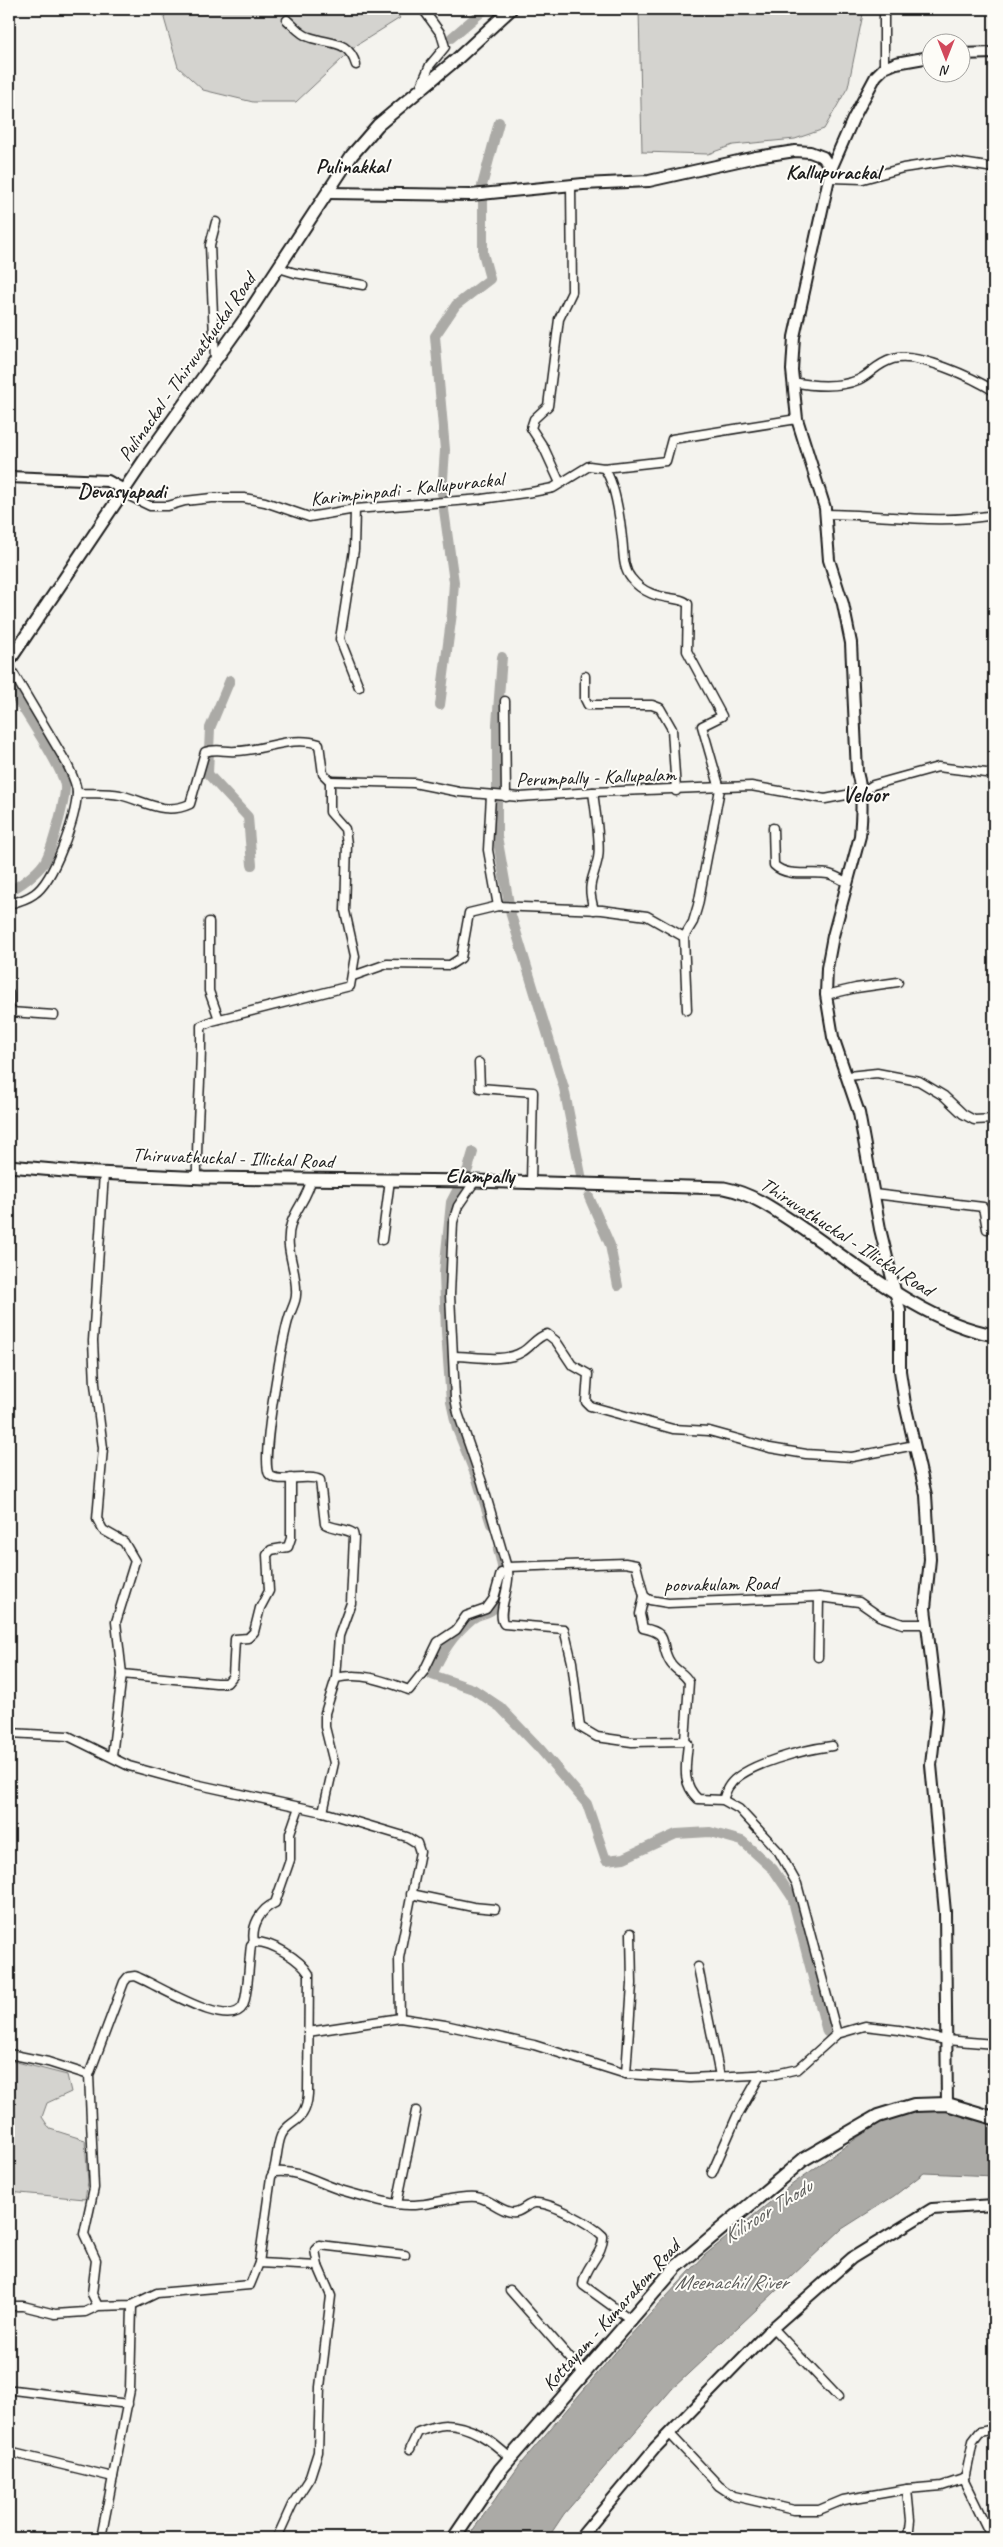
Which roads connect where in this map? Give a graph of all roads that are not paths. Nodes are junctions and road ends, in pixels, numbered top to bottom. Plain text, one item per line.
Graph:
1 (423, 9) edge
2 (511, 9) edge
3 (884, 9) edge
4 (287, 20) dead end
5 (994, 52) edge
6 (970, 53) edge
7 (920, 59) edge
8 (356, 66) dead end
9 (884, 68) junction
10 (419, 92) junction
11 (994, 168) edge
12 (831, 174) junction
13 (571, 185) junction
14 (328, 193) junction
15 (216, 222) dead end
16 (279, 268) junction
17 (363, 285) dead end
18 (215, 360) junction
19 (793, 382) junction
20 (994, 391) edge
21 (797, 419) junction
22 (604, 468) junction
23 (9, 477) edge
24 (560, 483) junction
25 (124, 492) junction
26 (354, 509) junction
27 (825, 514) junction
28 (994, 514) edge
29 (9, 661) edge
30 (9, 666) edge
31 (585, 676) dead end
32 (359, 687) dead end
33 (505, 701) dead end
34 (994, 774) edge
35 (330, 781) junction
36 (720, 789) junction
37 (676, 791) junction
38 (593, 792) junction
39 (862, 792) junction
40 (77, 793) junction
41 (491, 795) junction
42 (506, 797) junction
43 (773, 828) dead end
44 (846, 882) junction
45 (9, 904) edge
46 (502, 906) junction
47 (594, 910) junction
48 (209, 922) dead end
49 (684, 937) junction
50 (353, 976) junction
51 (898, 982) dead end
52 (9, 994) edge
53 (826, 996) junction
54 (687, 1010) dead end
55 (54, 1015) dead end
56 (9, 1016) edge
57 (219, 1019) junction
58 (478, 1063) dead end
59 (848, 1076) junction
60 (994, 1118) edge
61 (9, 1166) edge
62 (104, 1173) junction
63 (197, 1178) junction
64 (311, 1180) junction
65 (390, 1180) junction
66 (465, 1181) junction
67 (531, 1182) junction
68 (874, 1194) junction
69 (987, 1229) dead end
70 (382, 1240) dead end
71 (894, 1290) junction
72 (994, 1335) edge
73 (454, 1356) junction
74 (915, 1445) junction
75 (291, 1478) junction
76 (506, 1570) junction
77 (644, 1596) junction
78 (819, 1598) junction
79 (926, 1624) junction
80 (818, 1657) dead end
81 (122, 1674) junction
82 (336, 1678) junction
83 (9, 1733) edge
84 (685, 1741) junction
85 (832, 1746) dead end
86 (112, 1756) junction
87 (723, 1800) junction
88 (299, 1807) junction
89 (323, 1812) junction
90 (411, 1894) junction
91 (494, 1909) dead end
92 (631, 1933) dead end
93 (254, 1942) junction
94 (698, 1967) dead end
95 (400, 2018) junction
96 (308, 2032) junction
97 (837, 2034) junction
98 (946, 2040) junction
99 (994, 2044) edge
100 (9, 2054) edge
101 (626, 2074) junction
102 (761, 2074) junction
103 (89, 2076) junction
104 (720, 2076) junction
105 (947, 2104) junction
106 (416, 2111) dead end
107 (994, 2118) edge
108 (275, 2172) junction
109 (712, 2174) dead end
110 (397, 2204) junction
111 (994, 2205) edge
112 (405, 2255) dead end
113 (259, 2263) junction
114 (318, 2266) junction
115 (510, 2290) dead end
116 (132, 2304) junction
117 (9, 2306) edge
118 (98, 2306) junction
119 (630, 2319) junction
120 (773, 2328) junction
121 (583, 2373) junction
122 (14, 2390) dead end
123 (838, 2397) dead end
124 (128, 2404) junction
125 (994, 2429) edge
126 (670, 2434) junction
127 (410, 2449) dead end
128 (9, 2452) edge
129 (510, 2458) junction
130 (113, 2477) junction
131 (963, 2479) junction
132 (907, 2489) junction
133 (101, 2538) edge
134 (276, 2538) edge
135 (454, 2538) edge
136 (580, 2538) edge
137 (908, 2538) edge
138 (992, 2538) edge

1 - 10 street
2 - 10 main road, Pulinackal - Thiruvathuckal Road
3 - 9 street
4 - 8 street
5 - 6 street
7 - 9 street
9 - 12 street
10 - 14 main road, Pulinackal - Thiruvathuckal Road
11 - 12 street
12 - 13 street
12 - 19 street
13 - 14 street
13 - 24 street
14 - 16 main road, Pulinackal - Thiruvathuckal Road
15 - 18 street
16 - 17 street
16 - 18 main road, Pulinackal - Thiruvathuckal Road
18 - 25 main road, Pulinackal - Thiruvathuckal Road
19 - 20 street
19 - 21 street
21 - 22 street, Karimpinpadi - Kallupurackal
21 - 27 street
22 - 24 street, Karimpinpadi - Kallupurackal
22 - 36 street
23 - 25 street
24 - 26 street, Karimpinpadi - Kallupurackal
25 - 26 street, Karimpinpadi - Kallupurackal
25 - 29 main road, Pulinackal - Thiruvathuckal Road
26 - 32 street
27 - 28 street
27 - 39 street
30 - 40 street
31 - 37 street
33 - 42 street
34 - 39 street, Perumpally - Kallupalam
35 - 40 street
35 - 41 street, Perumpally - Kallupalam
35 - 50 street
36 - 37 street, Perumpally - Kallupalam
36 - 39 street, Perumpally - Kallupalam
36 - 49 street
37 - 38 street, Perumpally - Kallupalam
38 - 42 street, Perumpally - Kallupalam
38 - 47 street
39 - 44 street
40 - 45 street
41 - 42 street, Perumpally - Kallupalam
41 - 46 street
43 - 44 street
44 - 53 street
46 - 47 street
46 - 50 street
47 - 49 street
48 - 57 street
49 - 54 street
50 - 57 street
51 - 53 street
52 - 56 street
53 - 59 street
55 - 56 street
57 - 63 street
58 - 67 street
59 - 60 street
59 - 68 street
61 - 62 main road, Thiruvathuckal - Illickal Road
62 - 63 main road, Thiruvathuckal - Illickal Road
62 - 81 street
63 - 64 main road, Thiruvathuckal - Illickal Road
64 - 65 main road, Thiruvathuckal - Illickal Road
64 - 75 street
65 - 66 main road, Thiruvathuckal - Illickal Road
65 - 70 street
66 - 67 main road, Thiruvathuckal - Illickal Road
66 - 73 street
67 - 71 main road, Thiruvathuckal - Illickal Road
68 - 69 street
68 - 71 street
71 - 72 main road, Thiruvathuckal - Illickal Road
71 - 74 street
73 - 74 street
73 - 76 street
74 - 79 street
75 - 81 street
75 - 82 street
76 - 77 street, poovakulam Road
76 - 82 street
76 - 84 street
77 - 78 street, poovakulam Road
77 - 84 street
78 - 79 street, poovakulam Road
78 - 80 street
79 - 98 street
81 - 86 street
82 - 89 street
83 - 86 street
84 - 87 street
85 - 87 street
86 - 88 street
87 - 97 street
88 - 89 street
88 - 93 street
89 - 90 street
90 - 91 street
90 - 95 street
92 - 101 street
93 - 96 street
93 - 103 street
94 - 104 street
95 - 96 street
95 - 101 street
96 - 108 street
97 - 98 street
97 - 102 street
98 - 99 street
98 - 105 street
100 - 103 street
101 - 104 street
102 - 104 street
102 - 109 street
103 - 118 street
105 - 107 main road, Kottayam - Kumarakom Road
105 - 119 main road, Kottayam - Kumarakom Road
106 - 110 street
108 - 110 street
108 - 113 street
110 - 119 street
111 - 120 street
112 - 114 street
113 - 114 street
113 - 116 street
114 - 134 street
115 - 121 street
116 - 118 street
116 - 124 street
117 - 118 street
119 - 121 main road, Kottayam - Kumarakom Road
120 - 123 street
120 - 126 street
121 - 129 main road, Kottayam - Kumarakom Road
122 - 124 street
124 - 130 street
125 - 131 street
126 - 132 street
126 - 136 street
127 - 129 street
128 - 130 street
129 - 135 main road, Kottayam - Kumarakom Road
130 - 133 street
131 - 132 street
131 - 138 street
132 - 137 street

